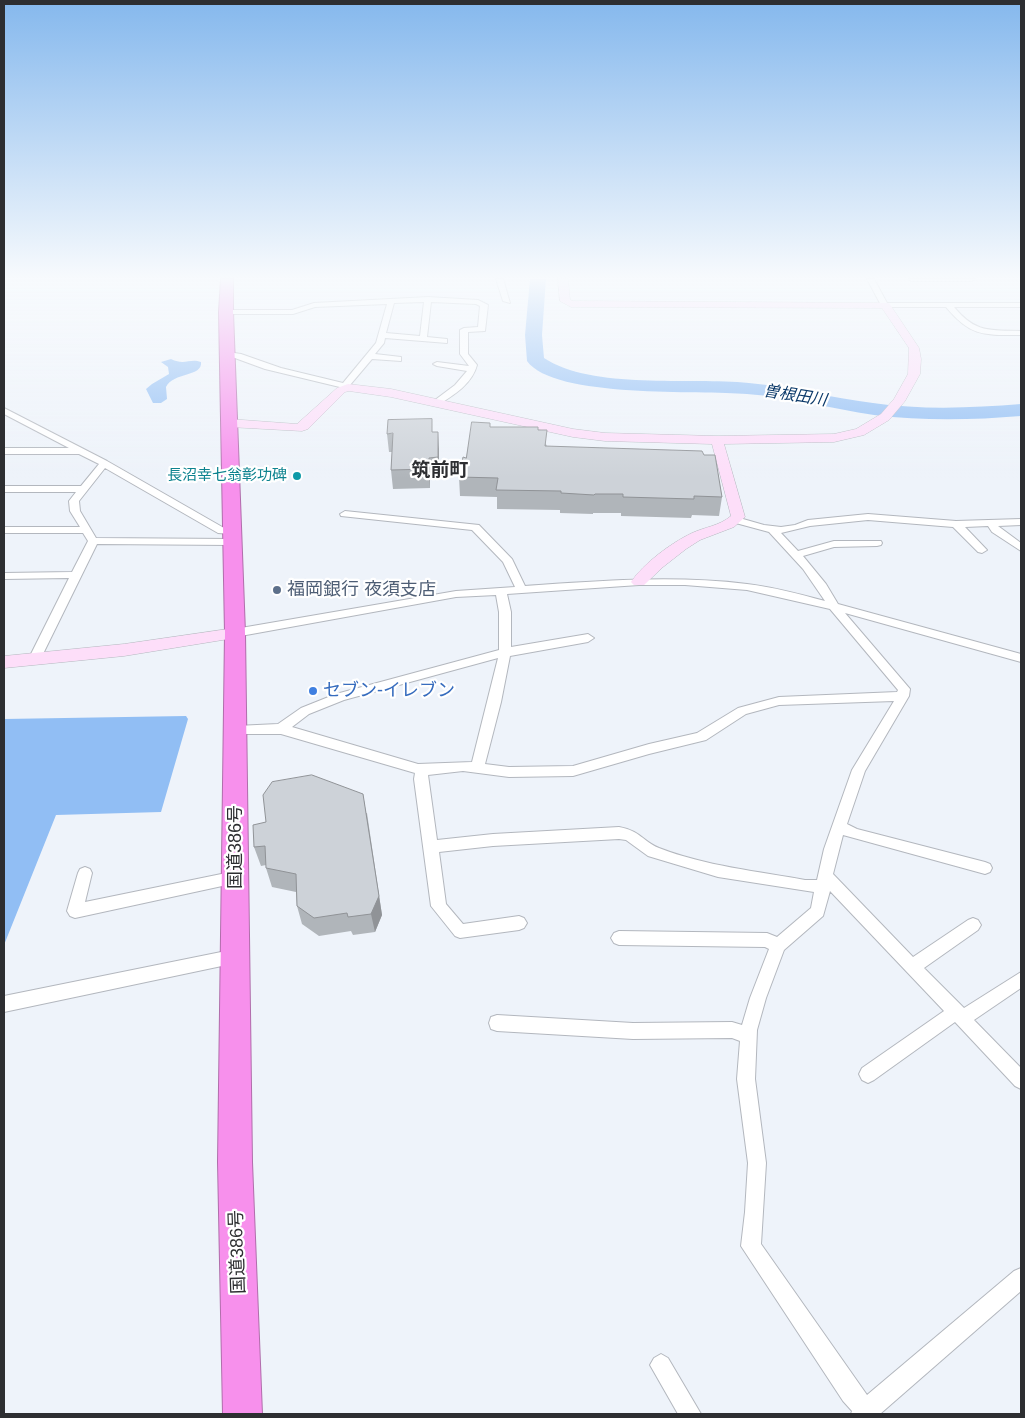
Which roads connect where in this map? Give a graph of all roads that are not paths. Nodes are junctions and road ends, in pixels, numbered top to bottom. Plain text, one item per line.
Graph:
1 (228, 345) edge
2 (377, 345) edge
3 (464, 345) edge
4 (912, 345) edge
5 (228, 354) junction
6 (370, 356) junction
7 (398, 359) dead end
8 (437, 364) dead end
9 (472, 369) junction
10 (346, 387) junction
11 (435, 403) junction
12 (4, 411) edge
13 (229, 423) junction
14 (717, 440) junction
15 (4, 451) edge
16 (81, 451) junction
17 (104, 463) junction
18 (4, 489) edge
19 (83, 489) junction
20 (345, 514) dead end
21 (736, 520) junction
22 (990, 522) junction
23 (1021, 522) edge
24 (956, 524) junction
25 (4, 530) edge
26 (773, 532) junction
27 (90, 536) junction
28 (231, 536) junction
29 (877, 543) dead end
30 (1021, 548) edge
31 (982, 550) dead end
32 (795, 555) junction
33 (75, 575) junction
34 (4, 576) edge
35 (640, 582) junction
36 (521, 588) junction
37 (501, 590) junction
38 (834, 607) junction
39 (235, 633) junction
40 (588, 638) dead end
41 (504, 652) junction
42 (1021, 658) edge
43 (34, 660) junction
44 (4, 662) edge
45 (903, 696) junction
46 (281, 730) junction
47 (236, 731) junction
48 (477, 768) junction
49 (423, 769) junction
50 (839, 827) junction
51 (431, 847) junction
52 (985, 868) dead end
53 (85, 873) dead end
54 (236, 877) junction
55 (824, 881) junction
56 (519, 923) dead end
57 (973, 925) dead end
58 (619, 938) dead end
59 (778, 946) junction
60 (236, 956) junction
61 (913, 966) junction
62 (1021, 979) edge
63 (4, 1004) edge
64 (960, 1014) junction
65 (497, 1023) dead end
66 (749, 1036) junction
67 (868, 1074) dead end
68 (1021, 1080) edge
69 (1021, 1278) edge
70 (662, 1365) dead end
71 (866, 1413) edge
72 (243, 1414) edge
73 (690, 1414) edge

1 - 5 highway, 国道386号
2 - 6 street
3 - 9 street
4 - 14 street
5 - 10 street
5 - 13 highway, 国道386号
6 - 7 street
6 - 10 street
8 - 9 street
9 - 11 street
10 - 11 street
10 - 13 street
11 - 14 street
12 - 16 street
13 - 28 highway, 国道386号
14 - 21 street
15 - 16 street
16 - 17 street
17 - 19 street
17 - 28 street
18 - 19 street
19 - 27 street
20 - 36 street
21 - 26 street
21 - 35 street
22 - 23 street
22 - 24 street
22 - 30 street
24 - 26 street
24 - 31 street
25 - 27 street
26 - 32 street
27 - 28 street
27 - 33 street
28 - 39 highway, 国道386号
29 - 32 street
32 - 38 street
33 - 34 street
33 - 43 street
35 - 36 street
35 - 38 street
36 - 37 street
37 - 39 street
37 - 41 street
38 - 42 street
38 - 45 street
39 - 43 street
39 - 47 highway, 国道386号
40 - 41 street
41 - 46 street
41 - 48 street
43 - 44 street
45 - 48 street
45 - 50 street
46 - 47 street
46 - 49 street
47 - 54 highway, 国道386号
48 - 49 street
49 - 51 street
50 - 52 street
50 - 55 street
51 - 55 street
51 - 56 street
53 - 54 street
54 - 60 highway, 国道386号
55 - 59 street
55 - 61 street
57 - 61 street
58 - 59 street
59 - 66 street
60 - 63 street
60 - 72 highway, 国道386号
61 - 64 street
62 - 64 street
64 - 67 street
64 - 68 street
65 - 66 street
66 - 71 street
69 - 71 street
70 - 73 street

